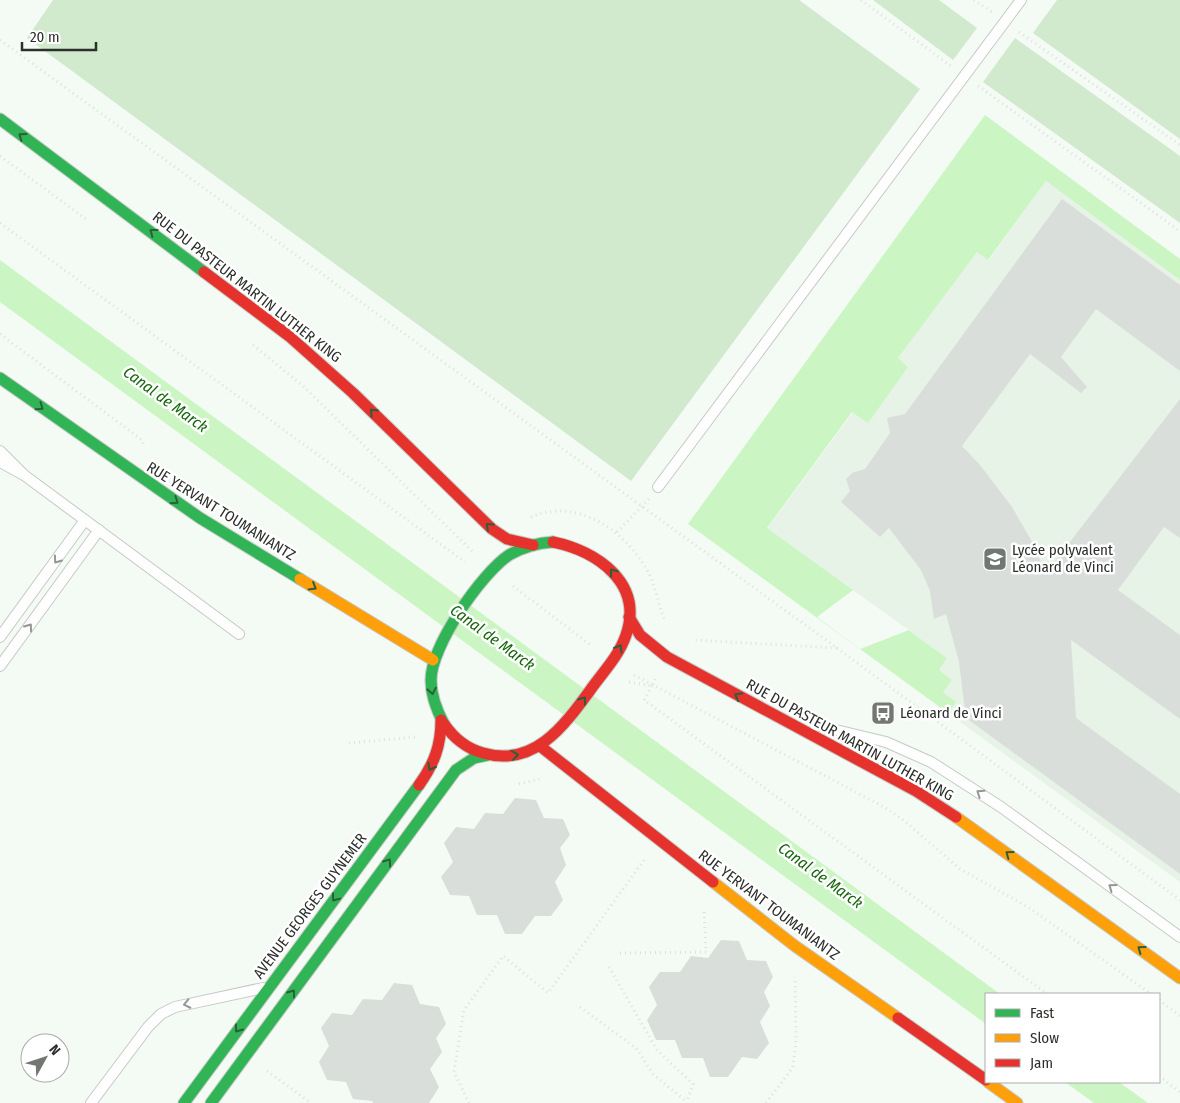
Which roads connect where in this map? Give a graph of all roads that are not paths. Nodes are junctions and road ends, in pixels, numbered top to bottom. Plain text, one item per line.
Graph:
1 (1021, 0) edge
2 (0, 120) edge
3 (0, 378) edge
4 (0, 451) edge
5 (0, 462) edge
6 (24, 475) junction
7 (658, 487) dead end
8 (85, 520) junction
9 (98, 530) junction
10 (533, 545) junction
11 (629, 617) junction
12 (239, 634) dead end
13 (0, 637) edge
14 (433, 660) junction
15 (0, 666) edge
16 (782, 718) junction
17 (442, 720) junction
18 (540, 746) junction
19 (488, 754) junction
20 (1180, 937) edge
21 (1180, 978) edge
22 (269, 987) junction
23 (985, 1080) edge
24 (990, 1083) edge
25 (91, 1103) edge
26 (184, 1103) edge
27 (211, 1103) edge
28 (1017, 1103) edge

1 - 7 lane
10 -> 2 street, RUE DU PASTEUR MARTIN LUTHER KING
3 -> 14 street, RUE YERVANT TOUMANIANTZ
4 - 6 lane
5 - 6 lane
6 - 8 lane
8 - 9 lane
8 -> 13 lane
9 - 12 lane
15 -> 9 lane
11 -> 10 street
10 - 14 street
16 -> 11 street, RUE DU PASTEUR MARTIN LUTHER KING
18 -> 11 street
14 -> 17 street
20 -> 16 lane
21 -> 16 street, RUE DU PASTEUR MARTIN LUTHER KING
17 - 19 street
17 -> 22 street, AVENUE GEORGES GUYNEMER
19 -> 18 street
18 - 23 street, RUE YERVANT TOUMANIANTZ
27 -> 19 street
22 -> 25 lane
22 -> 26 street, AVENUE GEORGES GUYNEMER
24 - 28 street, RUE YERVANT TOUMANIANTZ

